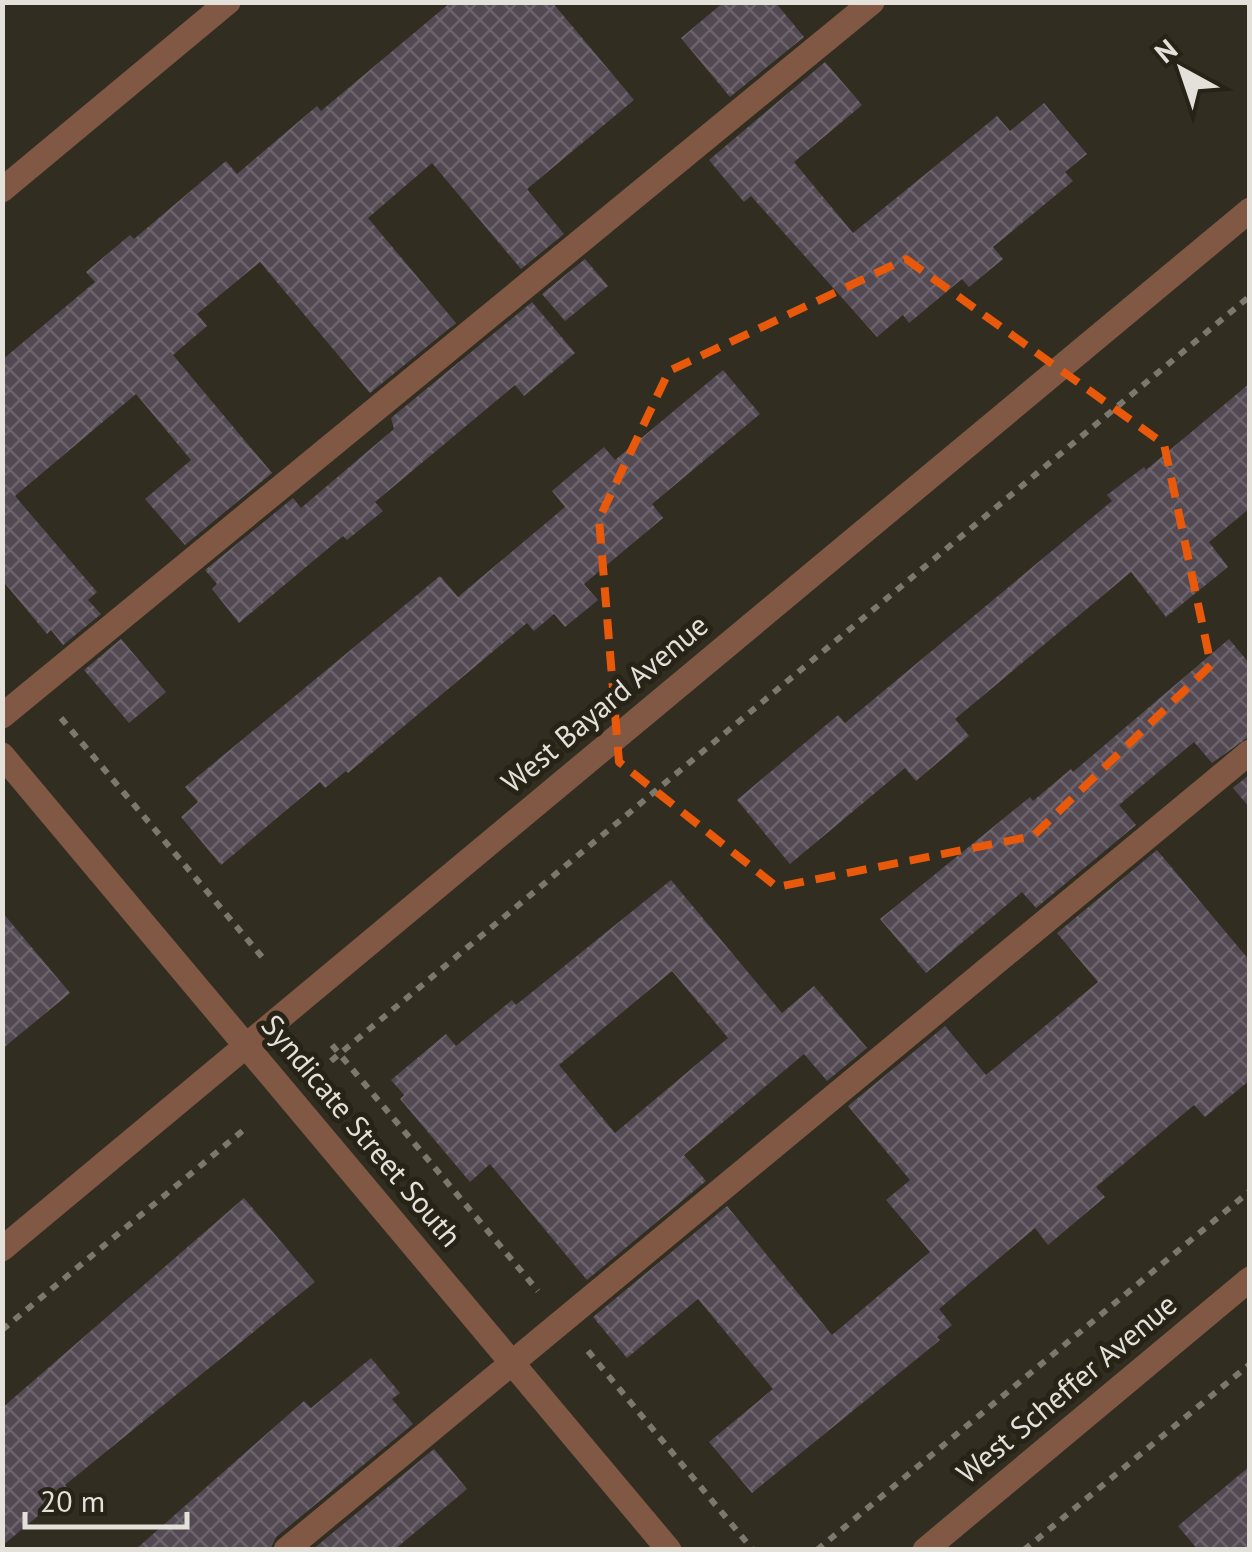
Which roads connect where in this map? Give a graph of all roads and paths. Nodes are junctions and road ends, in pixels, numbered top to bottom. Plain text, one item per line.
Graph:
1 (228, 2) edge
2 (872, 2) edge
3 (2, 190) edge
4 (1250, 210) edge
5 (1250, 296) edge
6 (36, 689) junction
7 (2, 716) edge
8 (1250, 752) edge
9 (2, 755) edge
10 (263, 958) dead end
11 (246, 1046) junction
12 (331, 1061) dead end
13 (246, 1128) dead end
14 (1250, 1191) edge
15 (2, 1249) edge
16 (1250, 1279) edge
17 (2, 1330) edge
18 (511, 1361) junction
19 (1250, 1364) edge
20 (286, 1550) edge
21 (669, 1550) edge
22 (817, 1550) edge
23 (926, 1550) edge
24 (1024, 1550) edge

1 - 3 street
2 - 6 street
4 - 11 street, West Bayard Avenue
5 - 12 path
6 - 7 street
6 - 10 path
8 - 18 street
9 - 11 street, Syndicate Street South
11 - 15 street, West Bayard Avenue
11 - 18 street, Syndicate Street South
13 - 17 path
14 - 22 path
16 - 23 street, West Scheffer Avenue
18 - 20 street
18 - 21 street, Syndicate Street South
19 - 24 path

